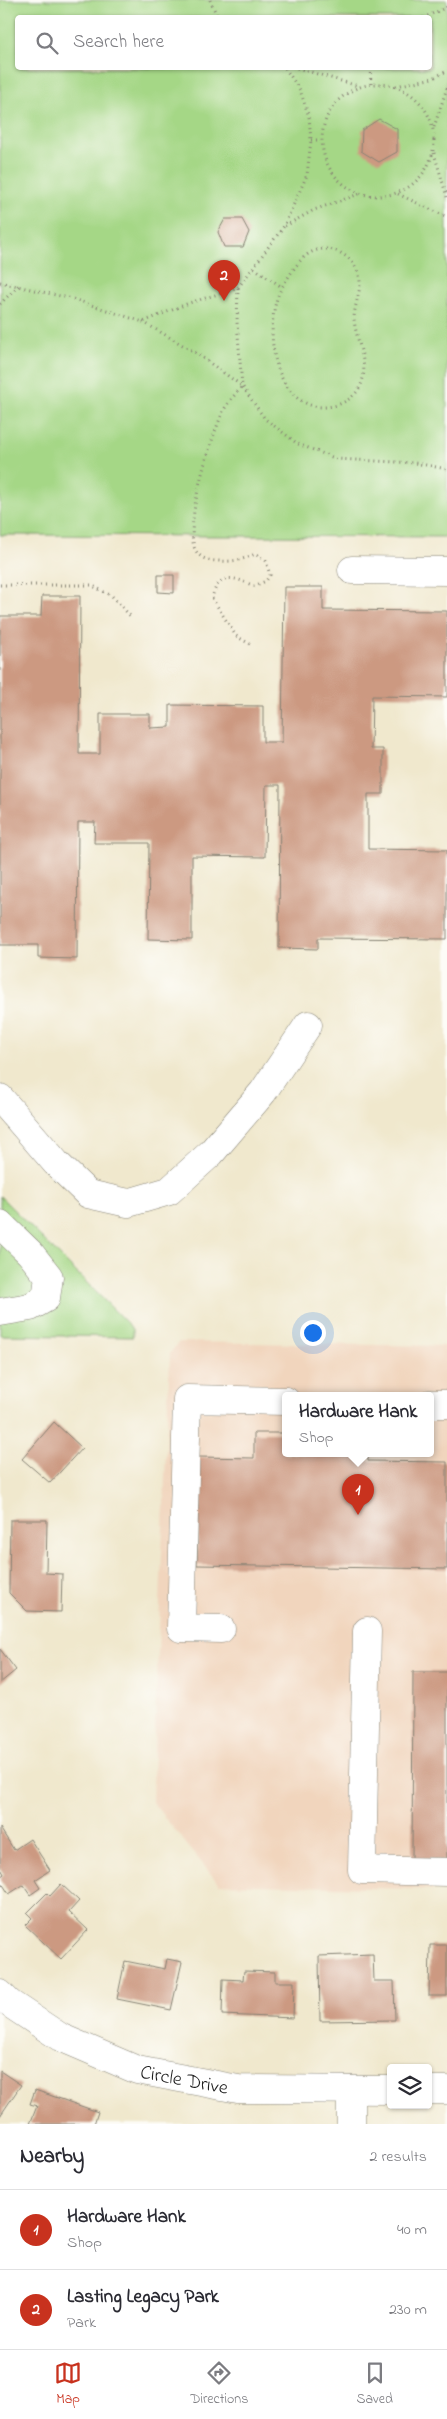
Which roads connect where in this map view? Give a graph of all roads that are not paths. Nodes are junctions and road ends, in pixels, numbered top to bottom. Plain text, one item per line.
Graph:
1 (352, 570) dead end
2 (447, 571) edge
3 (308, 1025) dead end
4 (0, 1098) edge
5 (0, 1224) edge
6 (0, 1312) edge
7 (282, 1401) edge
8 (434, 1404) edge
9 (447, 1404) edge
10 (220, 1629) dead end
11 (366, 1631) dead end
12 (447, 1872) edge
13 (0, 1994) edge
14 (351, 2090) junction
15 (387, 2090) edge
16 (432, 2090) edge
17 (447, 2090) edge
18 (350, 2124) edge

1 - 2 street
3 - 4 street
5 - 6 street
7 - 10 street
8 - 9 street
11 - 12 street
13 - 14 street, Circle Drive
14 - 15 street, Circle Drive
14 - 18 street
16 - 17 street

